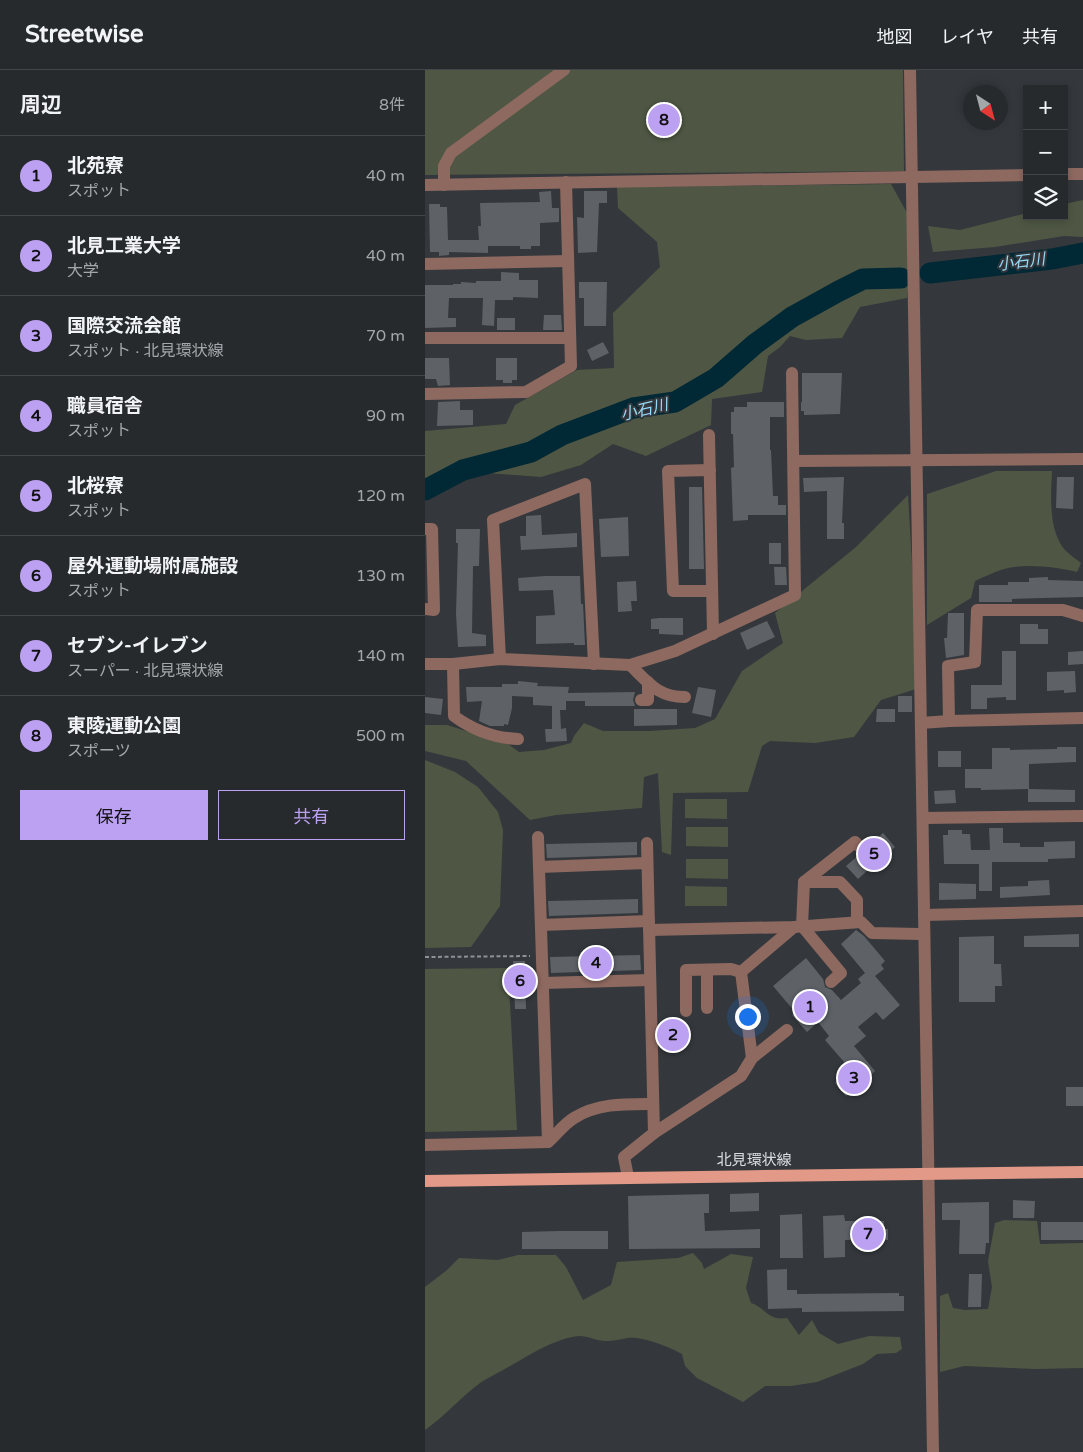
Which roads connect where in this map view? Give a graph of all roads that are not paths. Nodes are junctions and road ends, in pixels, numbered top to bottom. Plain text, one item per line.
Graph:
1 (564, 70) edge
2 (910, 70) edge
3 (1068, 174) edge
4 (1083, 174) edge
5 (1023, 175) edge
6 (912, 177) junction
7 (566, 182) junction
8 (444, 184) junction
9 (425, 185) edge
10 (569, 261) junction
11 (425, 264) edge
12 (425, 338) edge
13 (569, 338) junction
14 (792, 372) dead end
15 (425, 394) edge
16 (709, 435) dead end
17 (917, 459) junction
18 (1083, 459) edge
19 (794, 461) junction
20 (709, 470) junction
21 (425, 529) edge
22 (712, 591) junction
23 (425, 609) edge
24 (1083, 616) edge
25 (713, 634) junction
26 (500, 659) junction
27 (425, 664) edge
28 (453, 664) junction
29 (594, 664) junction
30 (630, 665) junction
31 (648, 682) junction
32 (685, 697) dead end
33 (641, 700) dead end
34 (1083, 718) edge
35 (949, 721) junction
36 (921, 723) junction
37 (518, 739) dead end
38 (1083, 816) edge
39 (923, 818) junction
40 (538, 837) dead end
41 (647, 843) dead end
42 (860, 847) dead end
43 (647, 863) junction
44 (539, 867) junction
45 (804, 882) junction
46 (1083, 911) edge
47 (924, 914) junction
48 (857, 922) junction
49 (541, 925) junction
50 (649, 926) junction
51 (798, 926) junction
52 (920, 934) dead end
53 (707, 970) junction
54 (741, 972) junction
55 (650, 980) junction
56 (831, 982) dead end
57 (543, 983) junction
58 (707, 1008) dead end
59 (686, 1011) dead end
60 (787, 1030) dead end
61 (752, 1058) junction
62 (653, 1104) junction
63 (654, 1133) junction
64 (548, 1142) junction
65 (425, 1145) edge
66 (1083, 1172) edge
67 (929, 1175) junction
68 (628, 1177) junction
69 (425, 1181) edge
70 (933, 1452) edge

1 - 8 street
2 - 6 street
3 - 4 street
5 - 6 street
6 - 7 street
6 - 17 street
7 - 8 street
7 - 10 street
8 - 9 street
10 - 11 street
10 - 13 street
12 - 13 street
13 - 15 street
14 - 19 street
16 - 20 street
17 - 18 street
17 - 19 street
17 - 36 street
19 - 25 street
20 - 22 street
20 - 22 street
21 - 23 street
22 - 25 street
24 - 35 street
25 - 30 street
26 - 28 street
26 - 29 street
26 - 29 street
27 - 28 street
28 - 37 street
29 - 30 street
30 - 31 street
31 - 32 street
31 - 33 street
34 - 35 street
35 - 36 street
36 - 39 street
38 - 39 street
39 - 47 street
40 - 44 street
41 - 43 street
42 - 45 street
43 - 44 street
43 - 50 street
44 - 49 street
45 - 48 street
45 - 51 street
46 - 47 street
47 - 67 street
48 - 51 street
48 - 52 street
49 - 50 street
49 - 57 street
50 - 51 street
50 - 55 street
51 - 54 street
51 - 56 street
53 - 54 street
53 - 58 street
53 - 59 street
54 - 61 street
55 - 57 street
55 - 62 street
57 - 64 street
60 - 61 street
61 - 63 street
62 - 63 street
62 - 64 street
63 - 68 street
64 - 65 street
66 - 67 main road, 北見環状線
67 - 68 main road, 北見環状線
67 - 70 street
68 - 69 main road, 北見環状線

